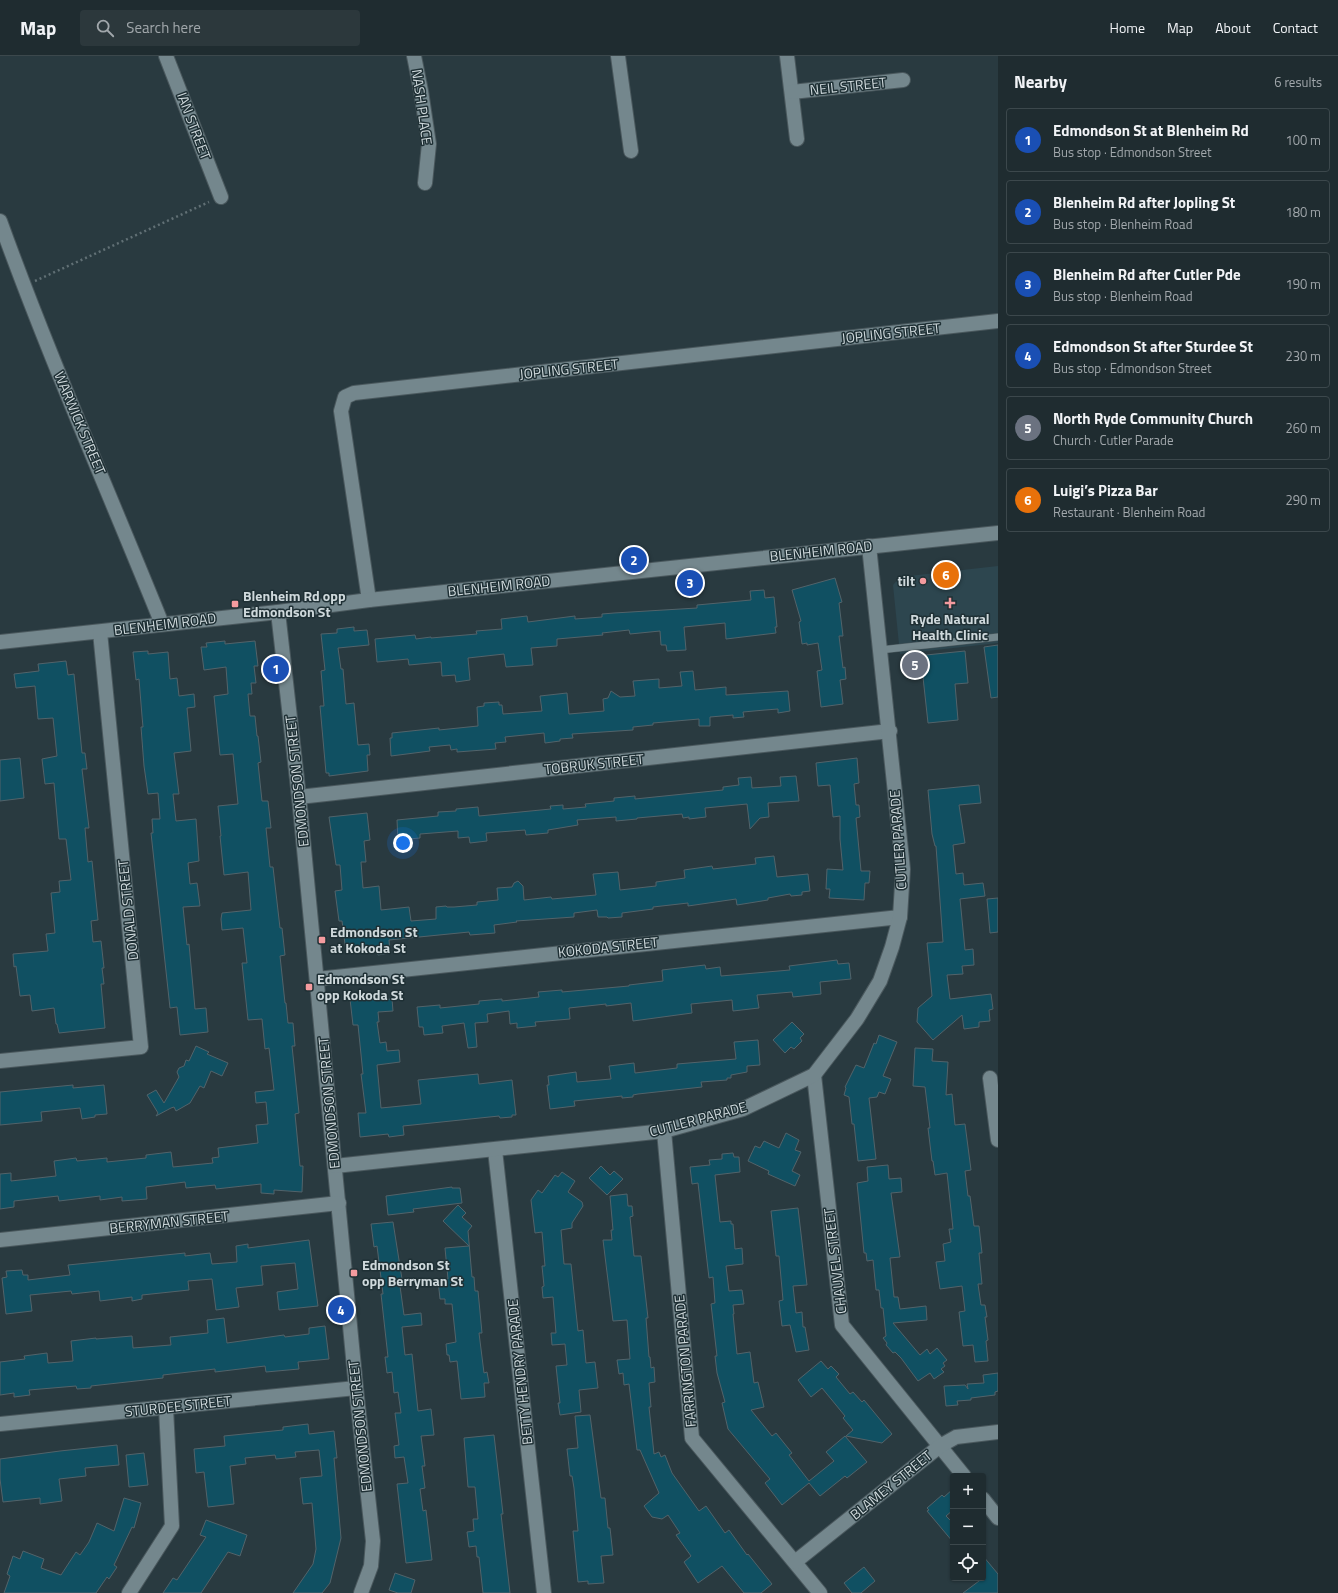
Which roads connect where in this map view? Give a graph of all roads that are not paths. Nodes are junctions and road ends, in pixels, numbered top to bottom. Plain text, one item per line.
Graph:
1 (166, 56) edge
2 (414, 56) edge
3 (618, 56) edge
4 (788, 56) edge
5 (903, 80) dead end
6 (792, 92) junction
7 (797, 139) dead end
8 (631, 150) dead end
9 (424, 183) dead end
10 (221, 197) road end
11 (0, 222) edge
12 (998, 321) edge
13 (998, 533) edge
14 (869, 546) junction
15 (369, 600) junction
16 (278, 612) junction
17 (162, 624) junction
18 (100, 632) junction
19 (998, 637) edge
20 (0, 642) edge
21 (880, 650) junction
22 (890, 731) junction
23 (299, 797) junction
24 (900, 917) junction
25 (317, 979) junction
26 (0, 1061) edge
27 (814, 1075) junction
28 (990, 1078) dead end
29 (664, 1131) junction
30 (998, 1140) edge
31 (496, 1150) junction
32 (335, 1166) junction
33 (339, 1203) junction
34 (0, 1240) edge
35 (356, 1388) junction
36 (166, 1408) junction
37 (0, 1424) edge
38 (998, 1432) edge
39 (940, 1446) junction
40 (962, 1473) edge
41 (986, 1504) edge
42 (998, 1518) edge
43 (795, 1562) junction
44 (129, 1593) edge
45 (361, 1593) edge
46 (544, 1593) edge
47 (820, 1593) edge

1 - 10 street, IAN STREET
2 - 9 street, NASH PLACE
3 - 8 street
4 - 6 street, NEIL STREET
5 - 6 street, NEIL STREET
6 - 7 street, NEIL STREET
11 - 17 street, WARWICK STREET
12 - 15 street, JOPLING STREET
13 - 14 street, BLENHEIM ROAD
14 - 15 street, BLENHEIM ROAD
14 - 21 street, CUTLER PARADE
15 - 16 street, BLENHEIM ROAD
16 - 17 street, BLENHEIM ROAD
16 - 23 street, EDMONDSON STREET
17 - 18 street, BLENHEIM ROAD
18 - 20 street, BLENHEIM ROAD
18 - 26 street, DONALD STREET
19 - 21 lane
21 - 22 street, CUTLER PARADE
22 - 23 street, TOBRUK STREET
22 - 24 street, CUTLER PARADE
23 - 25 street, EDMONDSON STREET
24 - 25 street, KOKODA STREET
24 - 27 street, CUTLER PARADE
25 - 32 street, EDMONDSON STREET
27 - 29 street, CUTLER PARADE
27 - 39 street, CHAUVEL STREET
28 - 30 street
29 - 31 street, CUTLER PARADE
29 - 43 street, FARRINGTON PARADE
31 - 32 street, CUTLER PARADE
31 - 46 street, BETTY HENDRY PARADE
32 - 33 street, EDMONDSON STREET
33 - 34 street, BERRYMAN STREET
33 - 35 street, EDMONDSON STREET
35 - 36 street, STURDEE STREET
35 - 45 street, EDMONDSON STREET
36 - 37 street, STURDEE STREET
36 - 44 street
38 - 39 street, BLAMEY STREET
39 - 40 street, CHAUVEL STREET
39 - 43 street, BLAMEY STREET
41 - 42 street
43 - 47 street, FARRINGTON PARADE

